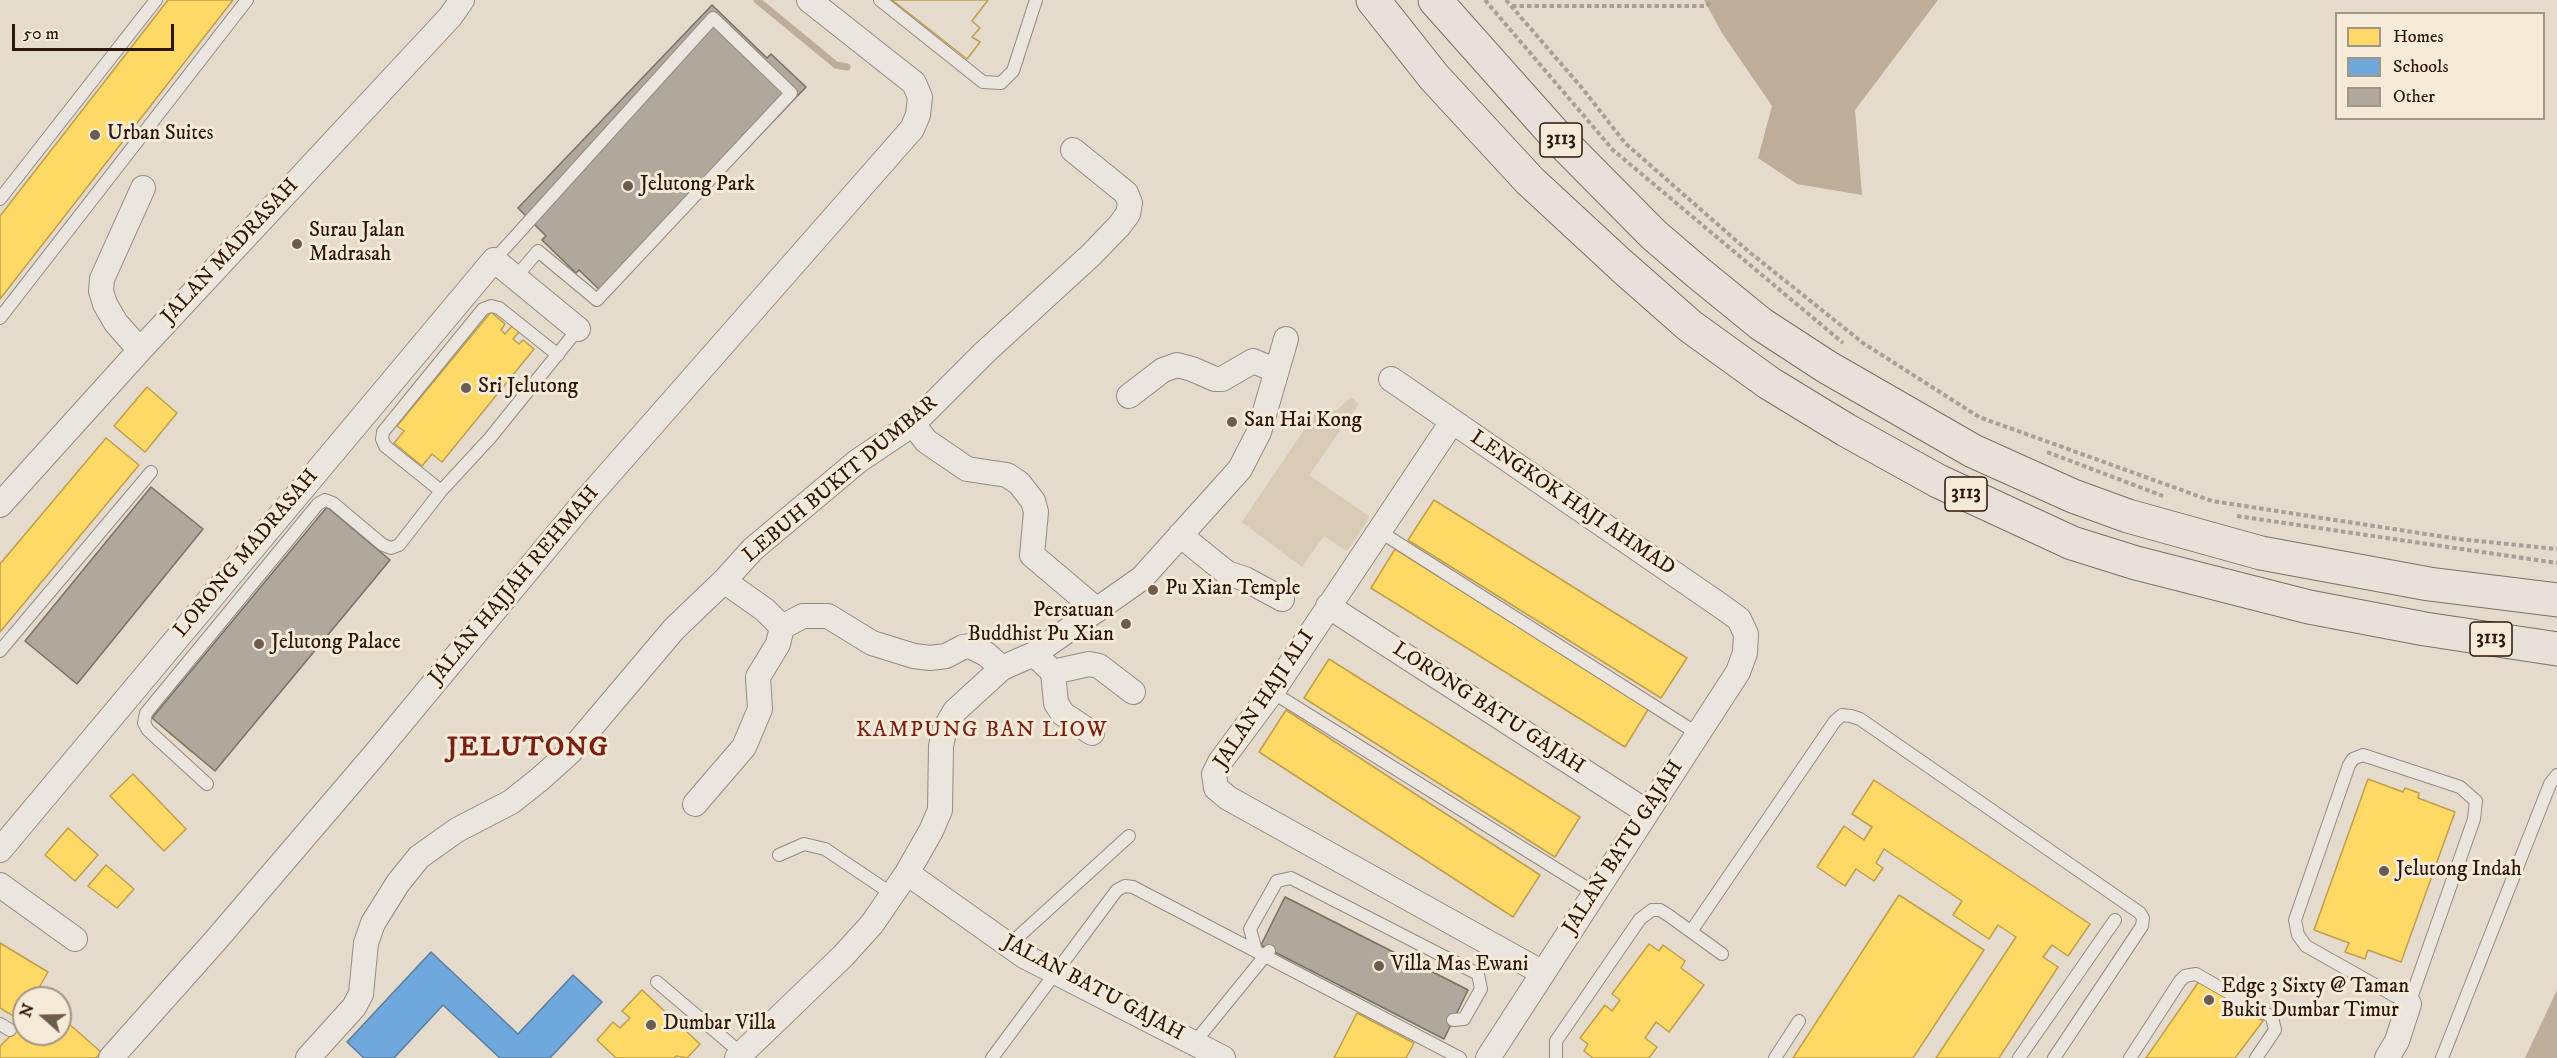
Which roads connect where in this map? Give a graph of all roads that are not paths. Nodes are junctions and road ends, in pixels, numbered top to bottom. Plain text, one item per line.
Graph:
1 (156, 0) edge
2 (247, 0) edge
3 (462, 0) edge
4 (810, 0) edge
5 (880, 0) edge
6 (1036, 0) edge
7 (1373, 0) edge
8 (1435, 0) edge
9 (1073, 150) dead end
10 (143, 188) dead end
11 (0, 199) edge
12 (494, 260) junction
13 (515, 278) junction
14 (0, 318) edge
15 (578, 329) joint
16 (1286, 339) dead end
17 (140, 350) junction
18 (558, 355) junction
19 (1275, 370) junction
20 (1391, 379) dead end
21 (1129, 396) dead end
22 (1452, 422) junction
23 (913, 424) junction
24 (151, 472) dead end
25 (441, 491) junction
26 (0, 505) edge
27 (1379, 531) junction
28 (1180, 535) junction
29 (724, 581) junction
30 (1282, 599) dead end
31 (2557, 600) edge
32 (1328, 606) junction
33 (1097, 610) junction
34 (782, 627) junction
35 (1746, 634) joint
36 (2557, 649) edge
37 (0, 651) edge
38 (164, 652) junction
39 (1034, 654) junction
40 (1002, 668) junction
41 (183, 669) junction
42 (1053, 672) junction
43 (147, 674) junction
44 (165, 690) junction
45 (1133, 692) dead end
46 (1272, 692) junction
47 (1092, 733) dead end
48 (1698, 734) junction
49 (2557, 775) edge
50 (207, 784) dead end
51 (695, 804) dead end
52 (1647, 812) junction
53 (1129, 836) dead end
54 (0, 850) edge
55 (779, 855) dead end
56 (907, 873) junction
57 (0, 885) edge
58 (1594, 893) junction
59 (892, 894) junction
60 (2115, 920) dead end
61 (1692, 930) junction
62 (75, 939) dead end
63 (1008, 946) junction
64 (1263, 952) junction
65 (1722, 954) dead end
66 (1055, 972) junction
67 (1543, 973) junction
68 (657, 982) dead end
69 (2409, 1004) junction
70 (1453, 1020) dead end
71 (1799, 1021) dead end
72 (1194, 1043) junction
73 (739, 1056) edge
74 (111, 1058) edge
75 (308, 1058) edge
76 (992, 1058) edge
77 (1223, 1058) edge
78 (1460, 1058) edge
79 (1488, 1058) edge
80 (1556, 1058) edge
81 (1775, 1058) edge
82 (2019, 1058) edge
83 (2054, 1058) edge
84 (2130, 1058) edge
85 (2256, 1058) edge
86 (2388, 1058) edge
87 (2442, 1058) edge

1 - 11 lane
2 - 14 lane
3 - 17 street, JALAN MADRASAH
4 - 74 street, JALAN HAJJAH REHMAH
5 - 6 lane
7 - 36 highway, 3113
8 - 31 highway, 3113
9 - 23 street, LEBUH BUKIT DUMBAR
10 - 17 street
12 - 13 street
12 - 13 lane
12 - 38 street, LORONG MADRASAH
13 - 15 street
15 - 18 lane
16 - 19 street
17 - 26 street, JALAN MADRASAH
18 - 25 lane
18 - 25 lane
19 - 21 street
19 - 28 street
20 - 22 street, LENGKOK HAJI AHMAD
22 - 27 street, JALAN HAJI ALI
22 - 35 street, LENGKOK HAJI AHMAD
23 - 29 street, LEBUH BUKIT DUMBAR
23 - 33 street
24 - 37 lane
25 - 41 lane
27 - 32 street, JALAN HAJI ALI
27 - 48 lane
28 - 30 street
28 - 33 street
29 - 34 street
29 - 75 street, LEBUH BUKIT DUMBAR
32 - 46 street, JALAN HAJI ALI
32 - 52 street, LORONG BATU GAJAH
33 - 39 street
34 - 40 street
34 - 51 street
35 - 48 street, JALAN BATU GAJAH
38 - 41 lane
38 - 43 street, LORONG MADRASAH
39 - 40 street
39 - 42 street
40 - 56 street
41 - 44 lane
42 - 45 street
42 - 47 street
43 - 44 lane
43 - 54 street, LORONG MADRASAH
44 - 50 lane
46 - 58 lane
46 - 67 street, JALAN HAJI ALI
48 - 52 street, JALAN BATU GAJAH
49 - 87 lane
52 - 58 street, JALAN BATU GAJAH
53 - 63 lane
55 - 59 lane
56 - 59 street
56 - 63 street, JALAN BATU GAJAH
57 - 62 street
58 - 67 street, JALAN BATU GAJAH
59 - 73 street
60 - 82 lane
61 - 65 lane
61 - 80 lane
61 - 83 lane
63 - 66 street, JALAN BATU GAJAH
64 - 66 lane
64 - 70 lane
64 - 72 lane
64 - 78 lane
66 - 72 street, JALAN BATU GAJAH
66 - 76 lane
67 - 79 street, JALAN BATU GAJAH
68 - 73 lane
69 - 69 lane
69 - 86 street
71 - 81 lane
72 - 77 street, JALAN BATU GAJAH
84 - 85 lane

